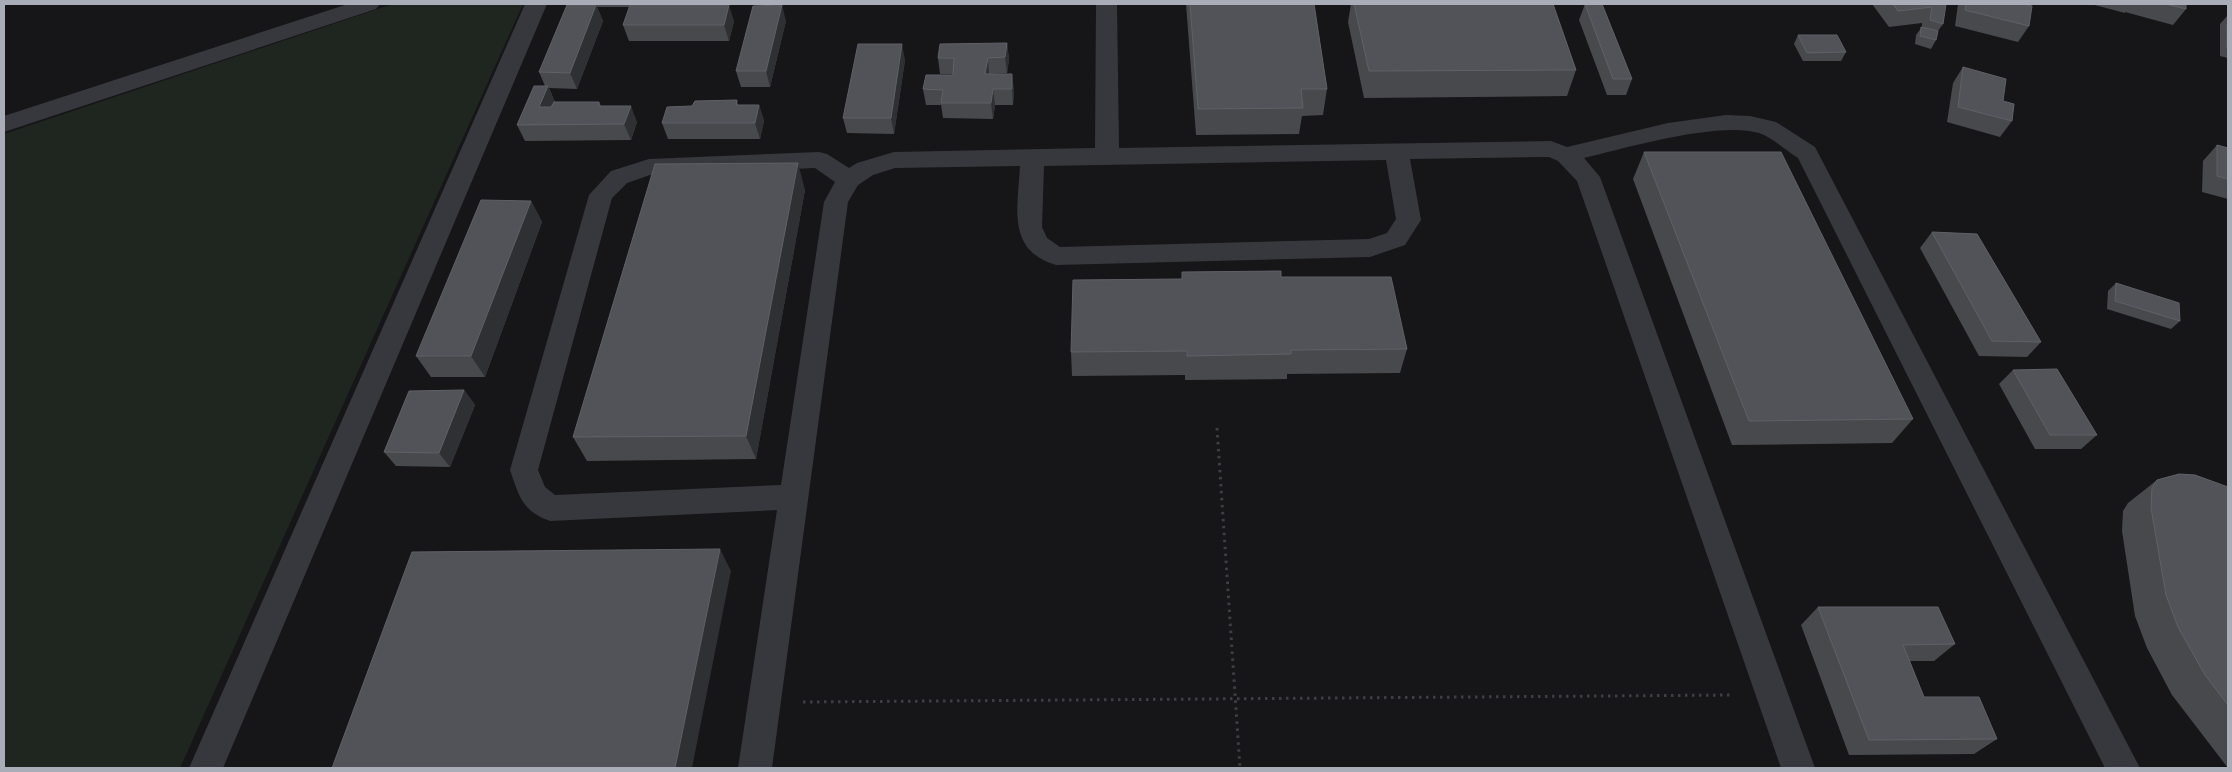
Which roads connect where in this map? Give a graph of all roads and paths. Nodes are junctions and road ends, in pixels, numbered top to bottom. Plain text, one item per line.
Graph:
1 (369, 4) edge
2 (536, 4) edge
3 (1106, 4) edge
4 (4, 124) edge
5 (1397, 153) junction
6 (1107, 155) junction
7 (1566, 155) junction
8 (1032, 157) junction
9 (850, 179) junction
10 (1217, 428) dead end
11 (794, 497) junction
12 (1772, 695) junction
13 (1236, 700) junction
14 (766, 702) junction
15 (206, 768) edge
16 (755, 768) edge
17 (1240, 768) edge
18 (1798, 768) edge
19 (2123, 768) edge

1 - 4 street
2 - 15 street
3 - 6 street
5 - 6 street
5 - 7 street
5 - 8 street
6 - 8 street
7 - 12 street
7 - 19 street
8 - 9 street
9 - 11 street
9 - 11 street
10 - 13 path
11 - 14 street
12 - 13 path
12 - 18 street
13 - 14 path
13 - 17 path
14 - 16 street

